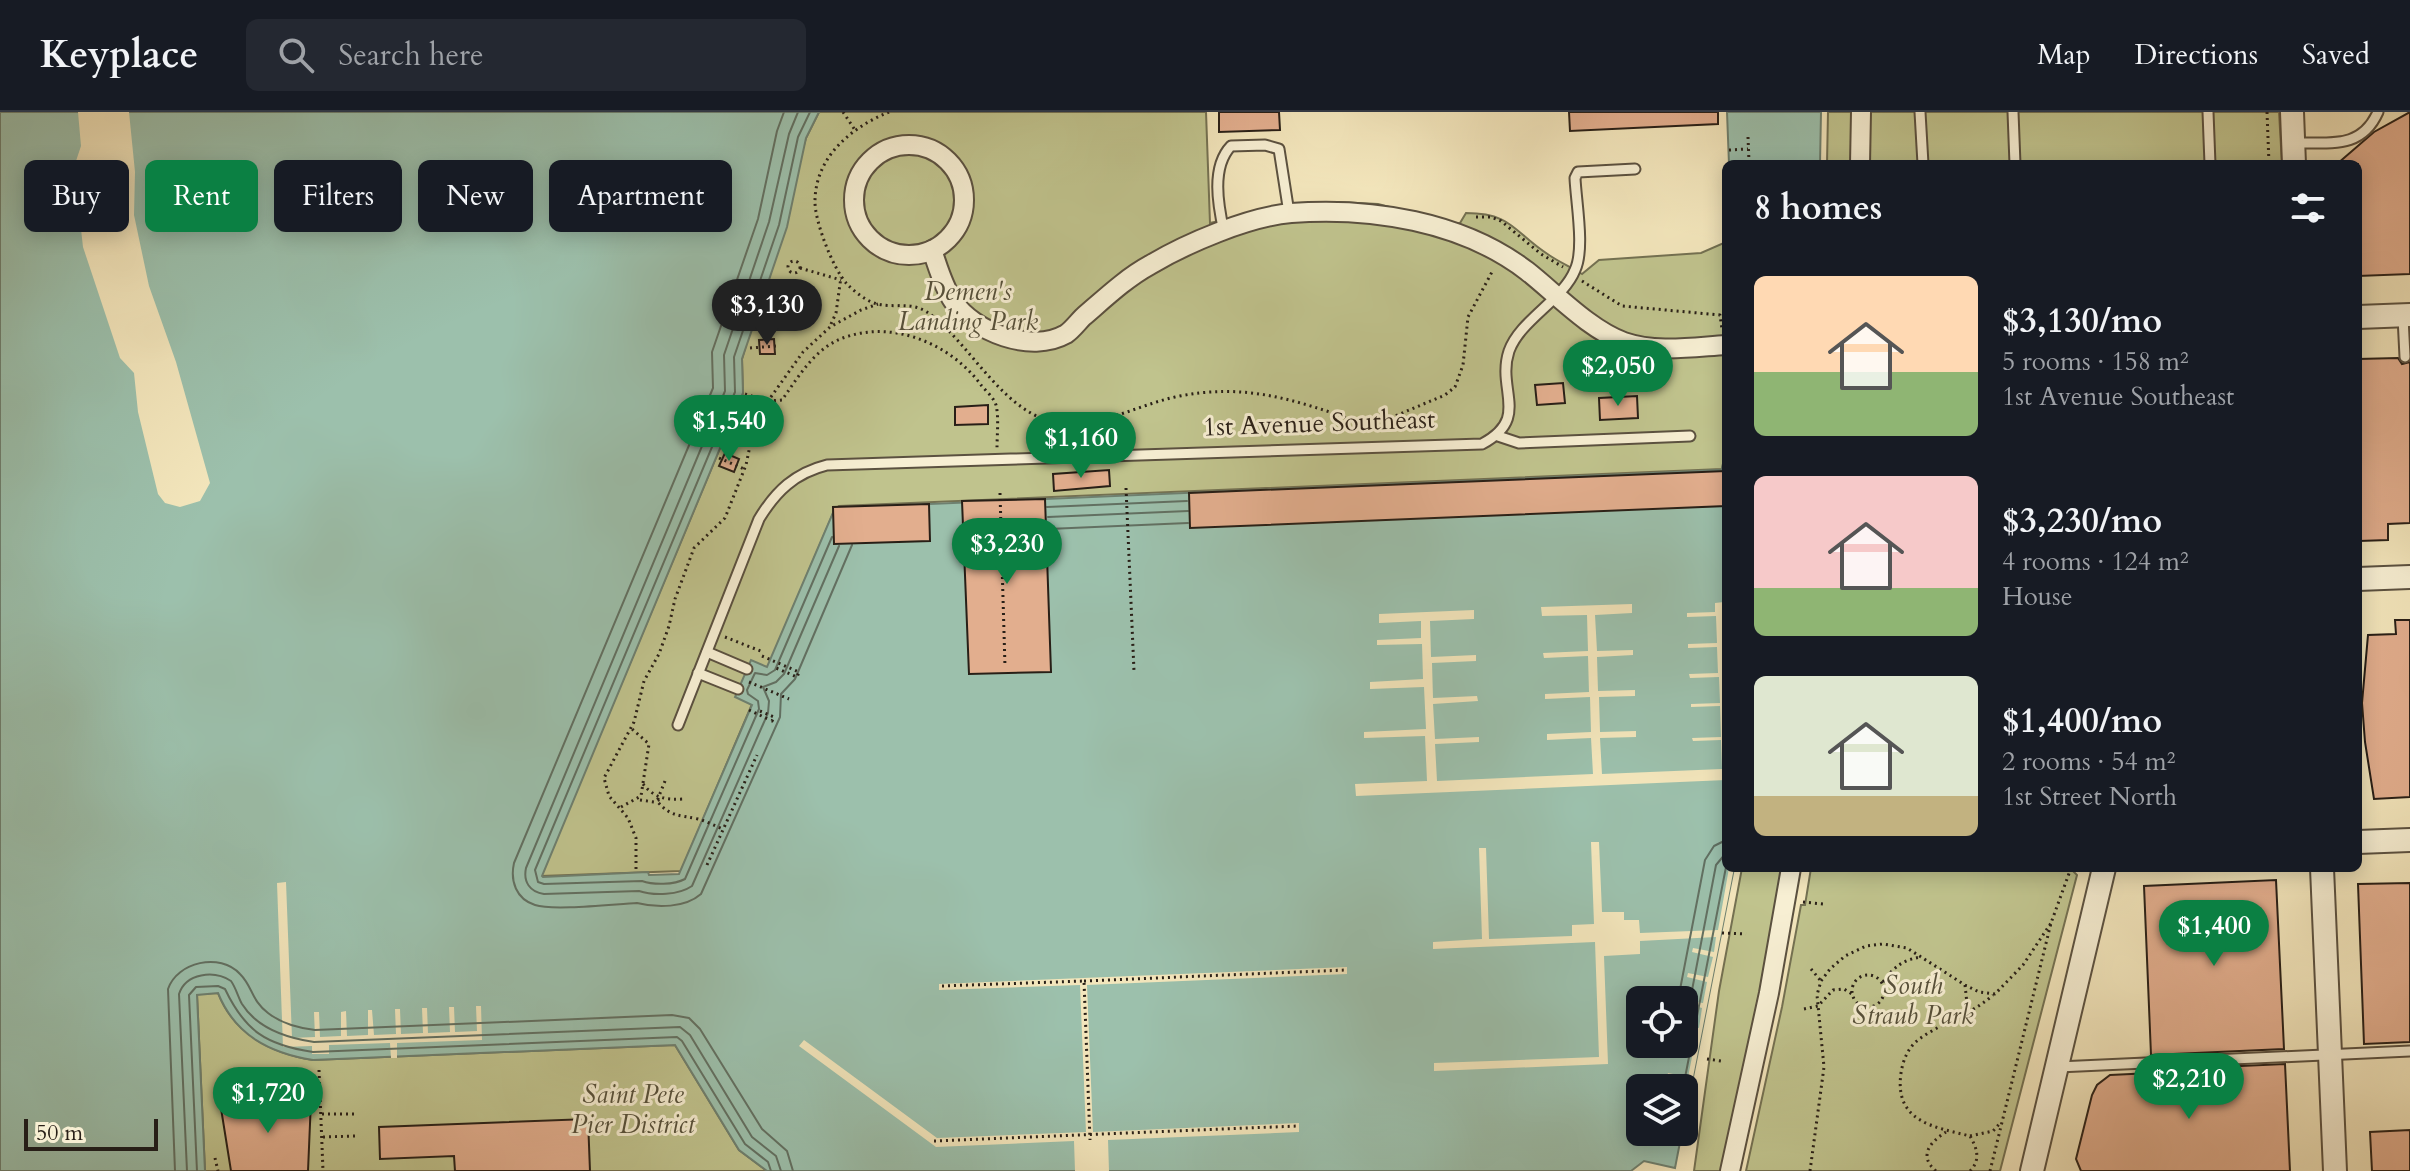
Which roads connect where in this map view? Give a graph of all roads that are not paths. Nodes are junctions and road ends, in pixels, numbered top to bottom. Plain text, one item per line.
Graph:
1 (1861, 112) edge
2 (1920, 112) edge
3 (2013, 112) edge
4 (2208, 112) edge
5 (2292, 112) edge
6 (2378, 112) edge
7 (2294, 154) edge
8 (1860, 160) edge
9 (1923, 160) edge
10 (2015, 160) edge
11 (2210, 160) edge
12 (1635, 169) dead end
13 (1289, 213) junction
14 (1224, 232) junction
15 (932, 250) junction
16 (1556, 295) junction
17 (2406, 315) edge
18 (2362, 317) edge
19 (1722, 337) edge
20 (2405, 357) dead end
21 (1498, 436) junction
22 (1690, 436) dead end
23 (2410, 577) edge
24 (2362, 579) edge
25 (707, 652) junction
26 (698, 673) junction
27 (744, 674) road end
28 (738, 689) dead end
29 (678, 725) dead end
30 (2410, 840) edge
31 (2362, 842) edge
32 (1790, 872) edge
33 (2103, 872) edge
34 (2322, 872) edge
35 (2410, 1051) edge
36 (2330, 1054) junction
37 (2057, 1067) junction
38 (1730, 1171) edge
39 (2032, 1171) edge
40 (2335, 1171) edge

1 - 8 street
2 - 9 lane
3 - 10 lane
4 - 11 lane
5 - 7 street
6 - 7 lane
12 - 16 lane
13 - 14 street
13 - 14 lane
13 - 16 street
14 - 15 street
15 - 15 street
16 - 19 street
16 - 21 lane
17 - 18 street
17 - 20 lane
21 - 22 lane, 1st Avenue Southeast
21 - 25 lane, 1st Avenue Southeast
23 - 24 street
25 - 26 lane, 1st Avenue Southeast
25 - 27 lane
26 - 28 lane
26 - 29 lane, 1st Avenue Southeast
30 - 31 street
32 - 38 street
33 - 37 street
34 - 36 street
35 - 36 lane
36 - 37 lane
36 - 40 street
37 - 39 street

